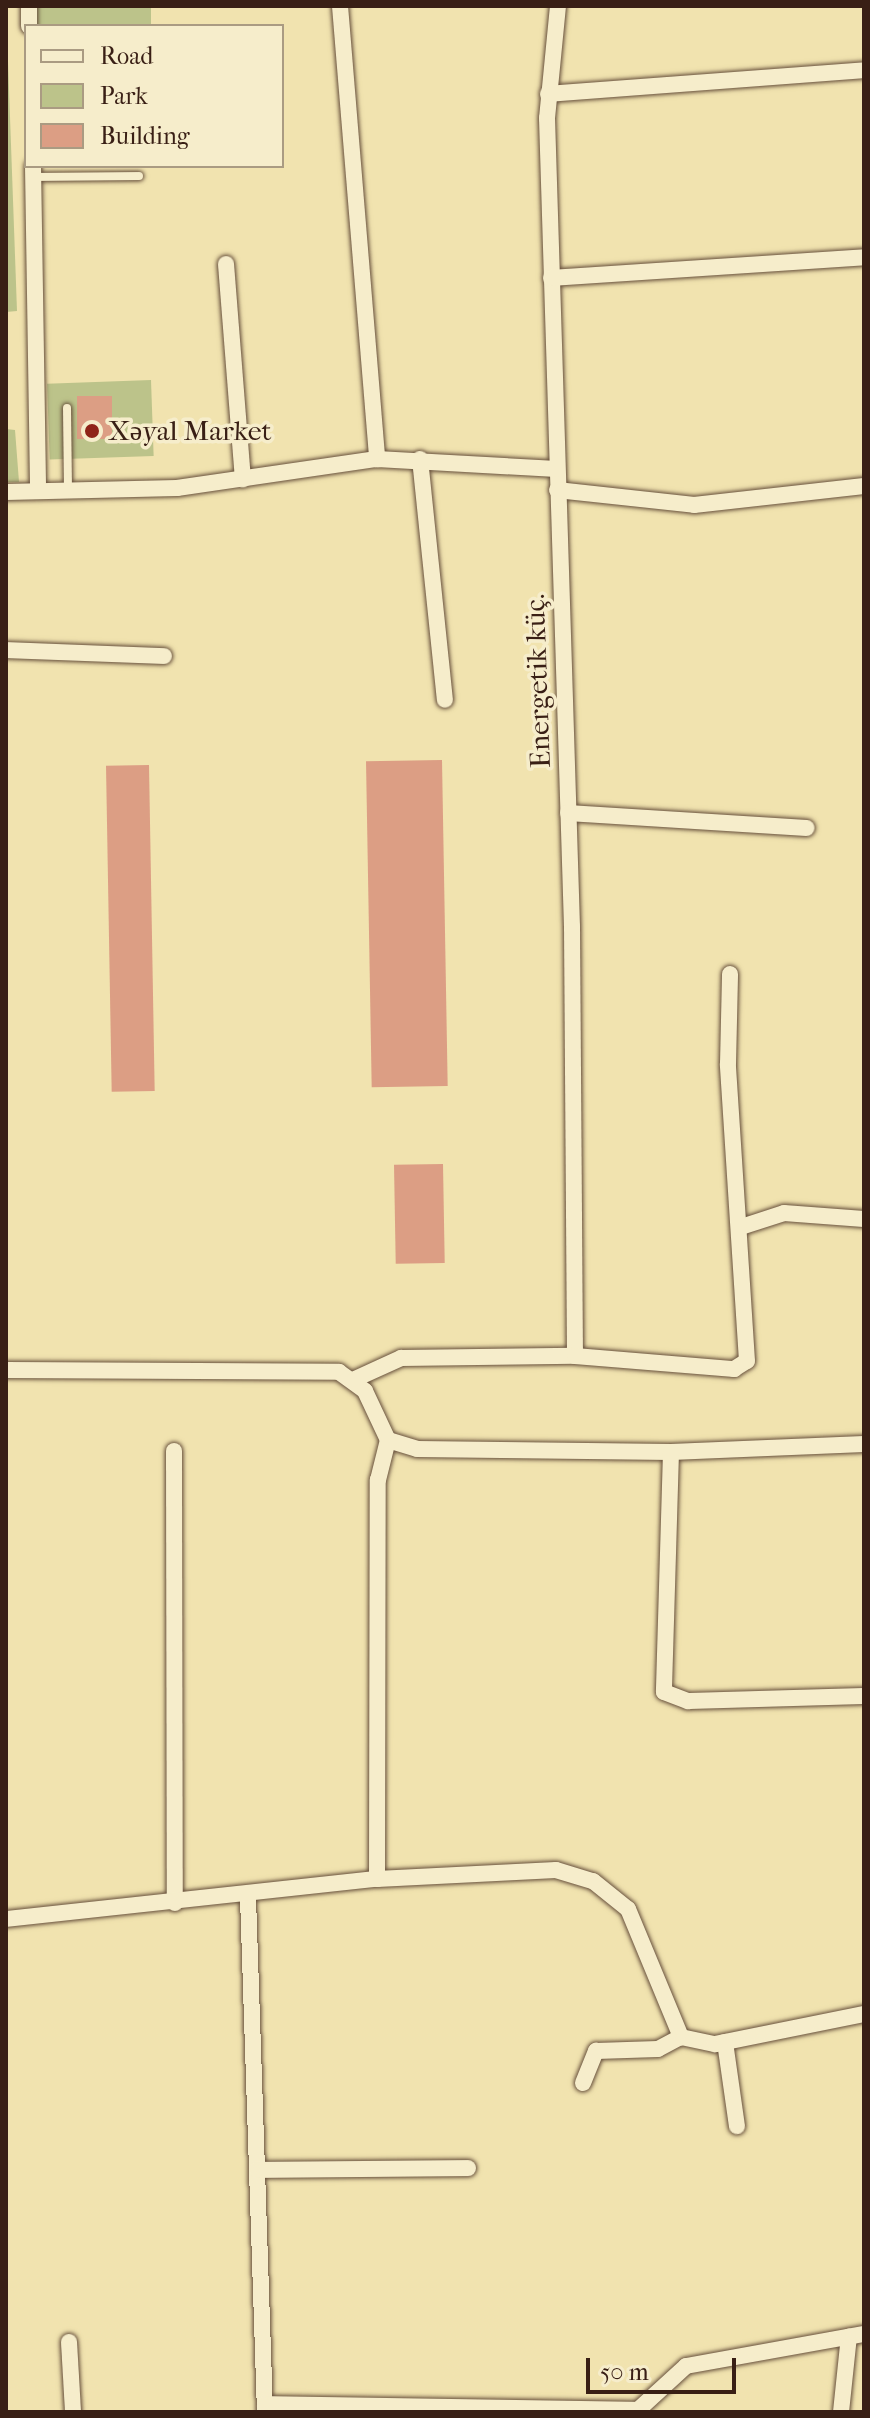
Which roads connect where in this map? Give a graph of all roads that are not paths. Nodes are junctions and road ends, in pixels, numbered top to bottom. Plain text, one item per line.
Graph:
1 (340, 6) edge
2 (558, 6) edge
3 (864, 70) edge
4 (548, 94) junction
5 (34, 171) edge
6 (139, 176) dead end
7 (864, 257) edge
8 (226, 264) dead end
9 (551, 278) junction
10 (67, 408) dead end
11 (377, 459) junction
12 (420, 459) junction
13 (557, 469) junction
14 (243, 479) junction
15 (864, 486) edge
16 (557, 490) junction
17 (38, 491) junction
18 (68, 491) junction
19 (6, 492) edge
20 (6, 650) edge
21 (164, 656) dead end
22 (445, 700) dead end
23 (568, 813) junction
24 (807, 828) dead end
25 (730, 974) dead end
26 (864, 1219) edge
27 (741, 1227) junction
28 (575, 1356) junction
29 (6, 1370) edge
30 (355, 1379) junction
31 (388, 1440) junction
32 (864, 1444) edge
33 (174, 1451) dead end
34 (671, 1452) junction
35 (864, 1696) edge
36 (377, 1879) junction
37 (248, 1897) junction
38 (175, 1903) junction
39 (6, 1919) edge
40 (864, 2014) edge
41 (681, 2037) junction
42 (725, 2042) junction
43 (583, 2083) dead end
44 (737, 2126) dead end
45 (468, 2168) dead end
46 (257, 2170) junction
47 (856, 2335) edge
48 (69, 2342) dead end
49 (265, 2408) edge
50 (73, 2412) edge
51 (841, 2412) edge

1 - 11 street
2 - 4 street, Energetik küç.
3 - 4 street
4 - 9 street, Energetik küç.
5 - 6 lane
5 - 17 street
7 - 9 street
8 - 14 street
9 - 13 street, Energetik küç.
10 - 18 lane
11 - 12 street
11 - 14 street
12 - 13 street
12 - 22 street
13 - 16 street, Energetik küç.
14 - 18 street
15 - 16 street
16 - 23 street, Energetik küç.
17 - 18 street
17 - 19 street
20 - 21 street
23 - 24 street
23 - 28 street, Energetik küç.
25 - 27 street
26 - 27 street
27 - 28 street
28 - 30 street
29 - 30 street
30 - 31 street
31 - 34 street
31 - 36 street
32 - 34 street
33 - 38 street
34 - 35 street
36 - 37 street
36 - 41 street
37 - 38 street
37 - 46 street
38 - 39 street
40 - 42 street
41 - 42 street
41 - 43 street
42 - 44 street
45 - 46 street
46 - 49 street
47 - 49 street
47 - 51 street
48 - 50 street

